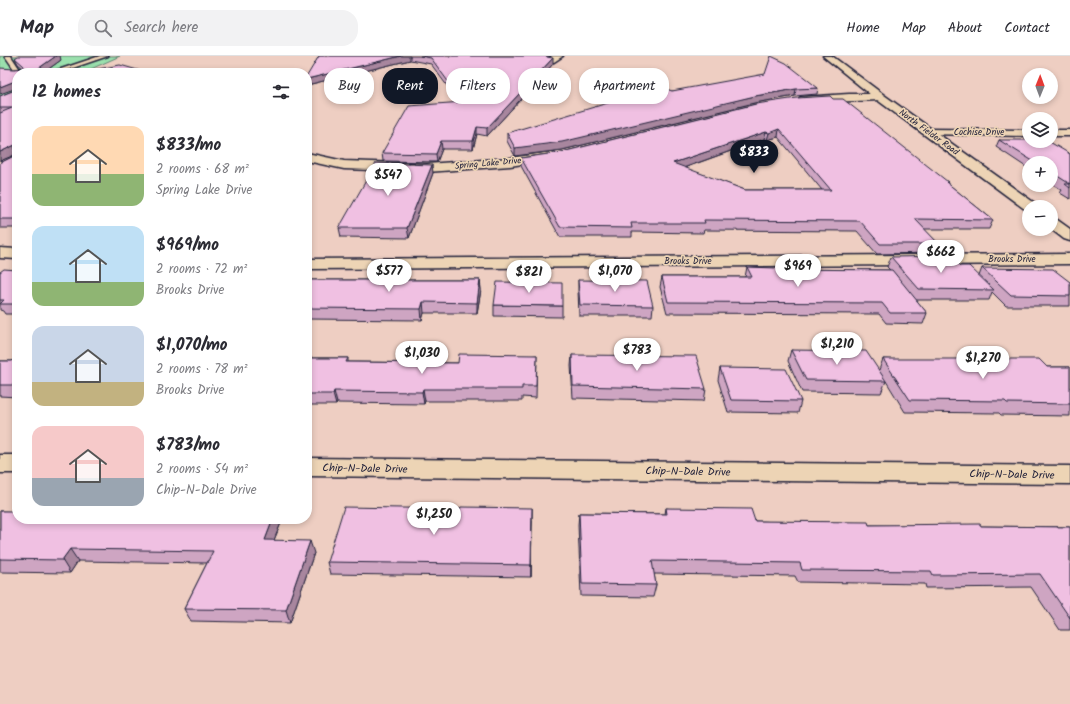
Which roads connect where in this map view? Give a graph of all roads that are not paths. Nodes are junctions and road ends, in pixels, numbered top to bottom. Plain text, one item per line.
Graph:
1 (8, 56) edge
2 (105, 56) edge
3 (559, 56) edge
4 (827, 56) edge
5 (0, 58) edge
6 (551, 60) edge
7 (17, 68) edge
8 (68, 68) edge
9 (6, 70) edge
10 (12, 71) edge
11 (880, 97) junction
12 (788, 101) edge
13 (930, 132) junction
14 (1022, 133) edge
15 (1058, 133) edge
16 (1070, 133) edge
17 (562, 155) edge
18 (312, 158) edge
19 (1022, 200) edge
20 (1058, 227) edge
21 (1070, 236) edge
22 (0, 253) edge
23 (12, 254) edge
24 (1070, 259) edge
25 (312, 264) edge
26 (0, 464) edge
27 (12, 464) edge
28 (312, 467) edge
29 (1070, 475) edge

1 - 5 lane
1 - 7 lane
2 - 8 lane
3 - 6 street
4 - 11 street, North Fielder Road
9 - 10 street
11 - 12 street
11 - 13 street, North Fielder Road
13 - 14 street, Cochise Drive
13 - 19 street, North Fielder Road
15 - 16 street
17 - 18 street, Spring Lake Drive
20 - 21 street
22 - 23 street
24 - 25 street, Brooks Drive
26 - 27 street
28 - 29 street, Chip-N-Dale Drive

